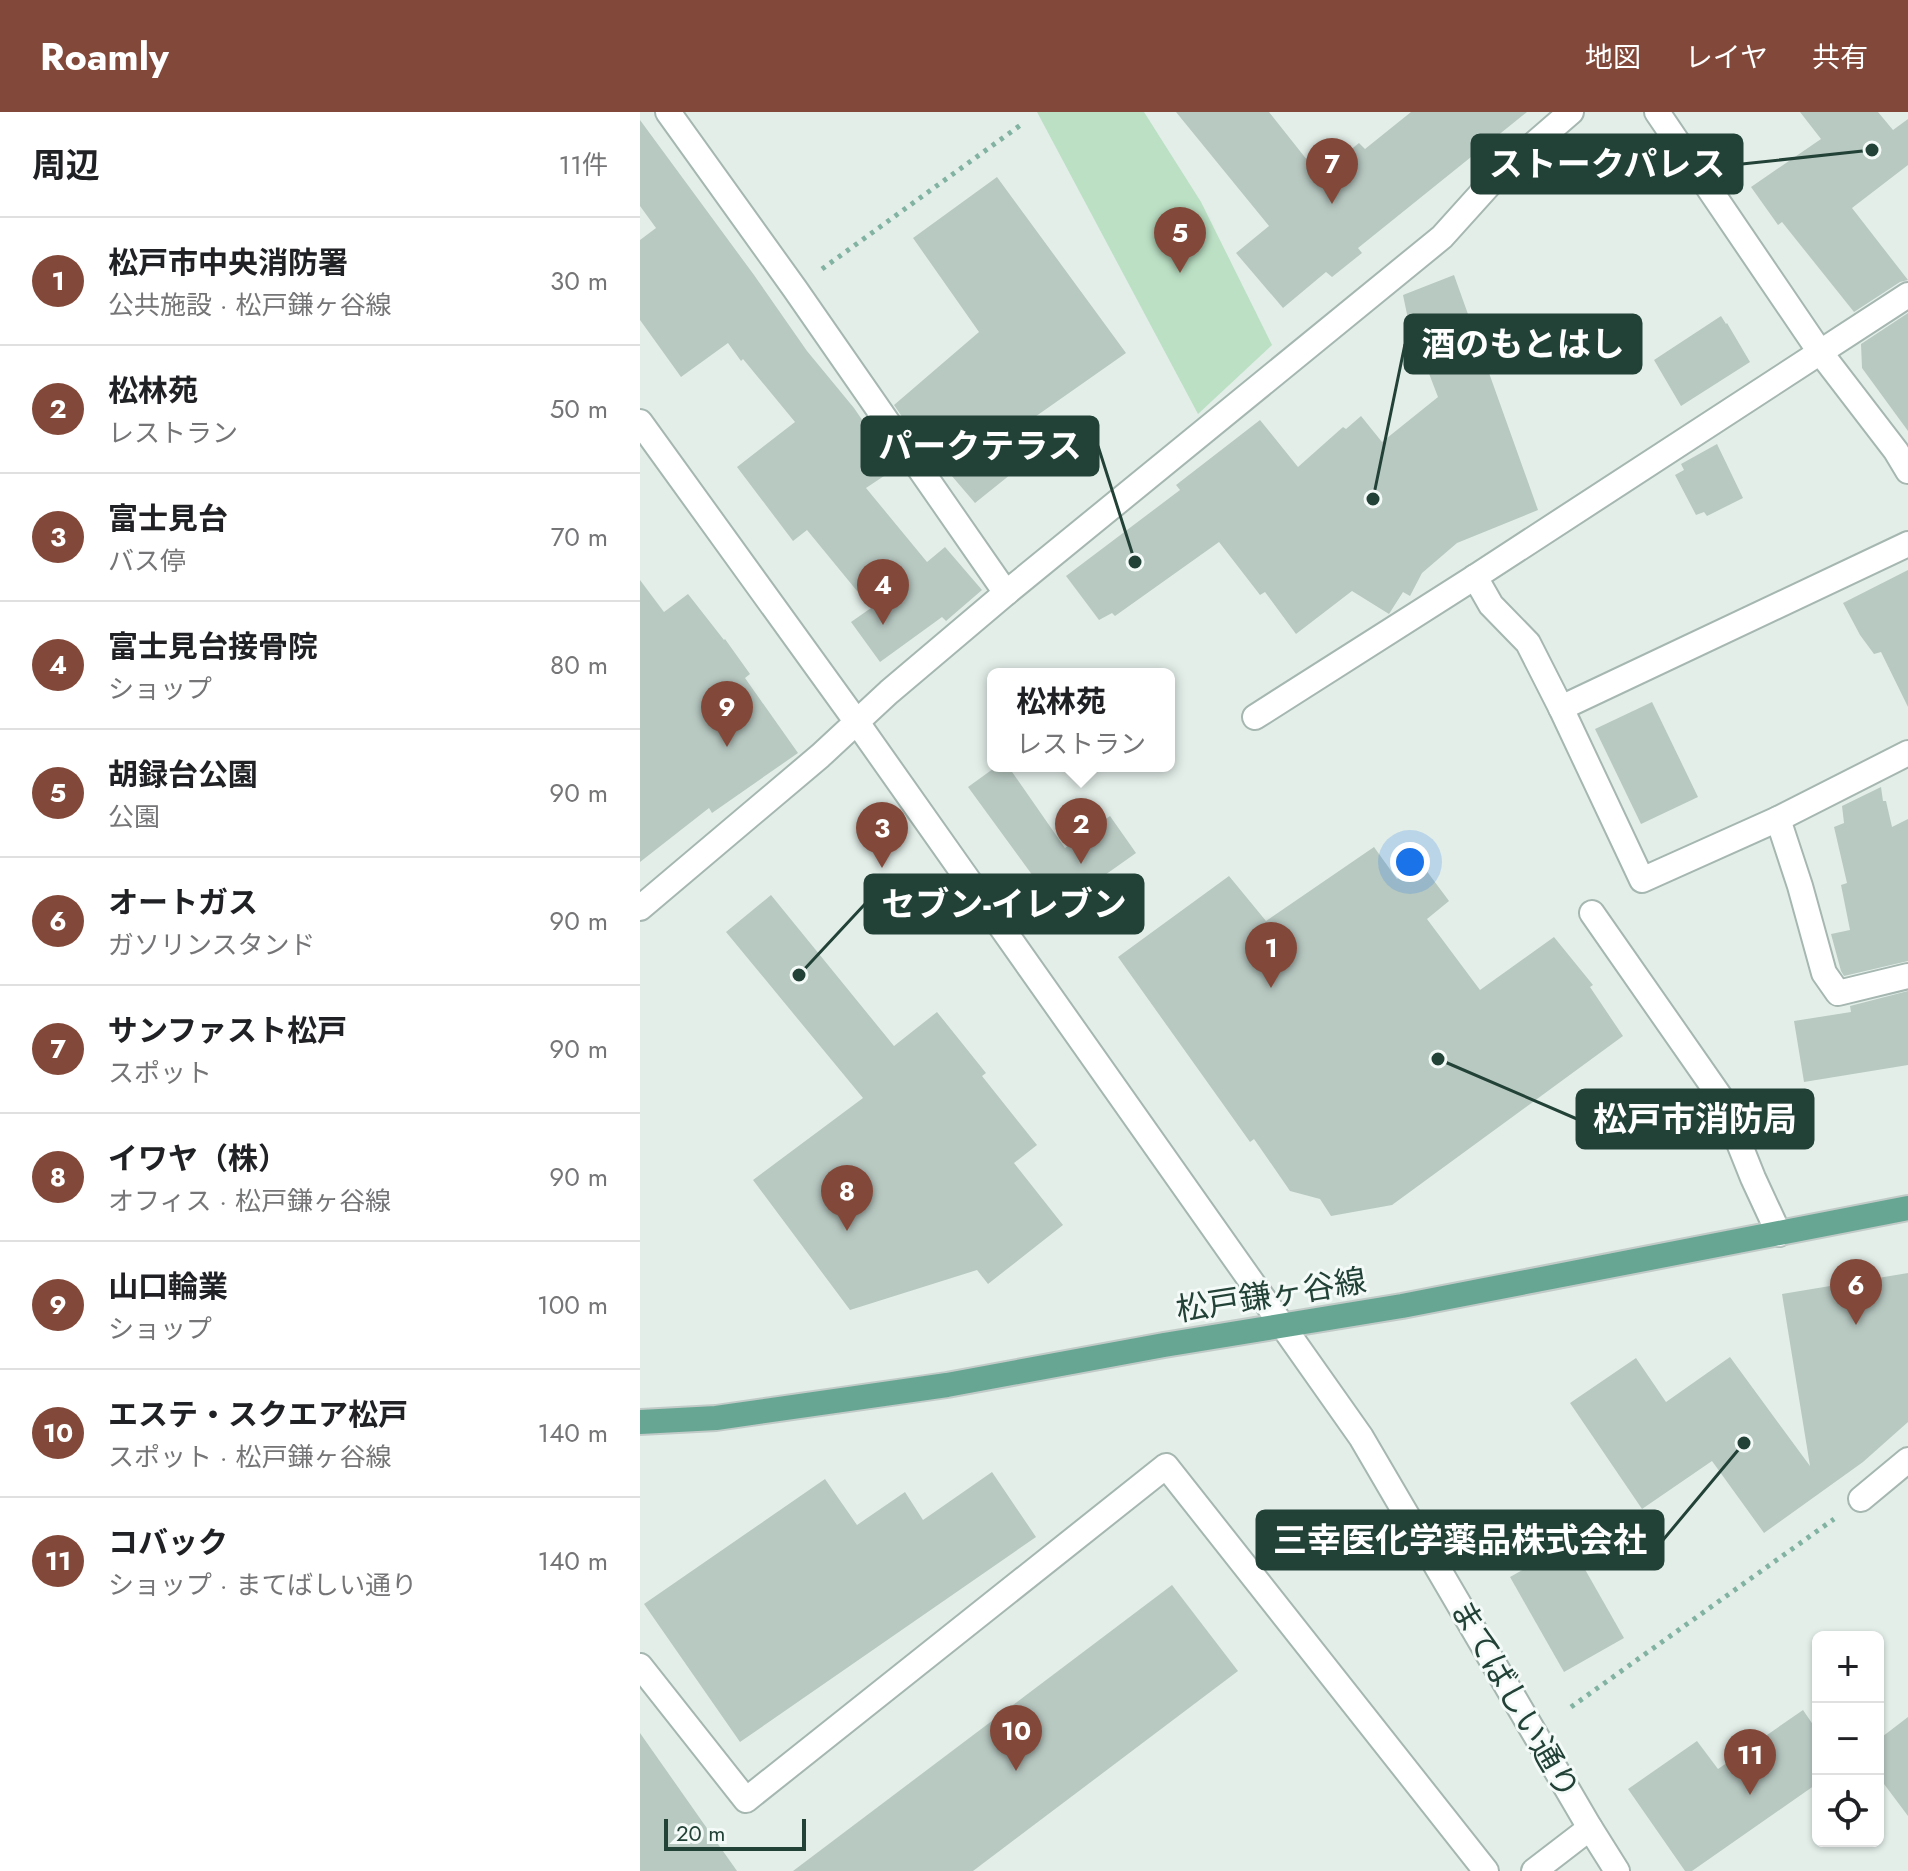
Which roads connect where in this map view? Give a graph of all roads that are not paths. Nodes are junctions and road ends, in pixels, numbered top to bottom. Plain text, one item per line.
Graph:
1 (668, 112) edge
2 (1571, 112) edge
3 (1657, 112) edge
4 (1908, 295) edge
5 (1820, 352) junction
6 (640, 422) edge
7 (1904, 455) edge
8 (1908, 544) edge
9 (1475, 577) junction
10 (1006, 593) junction
11 (1561, 708) junction
12 (1255, 717) dead end
13 (856, 721) junction
14 (1908, 753) edge
15 (1778, 819) junction
16 (640, 908) edge
17 (1592, 913) dead end
18 (1908, 976) edge
19 (1908, 1208) edge
20 (1779, 1234) junction
21 (1284, 1325) junction
22 (640, 1422) edge
23 (1908, 1460) edge
24 (1861, 1499) road end
25 (640, 1666) edge
26 (1590, 1828) junction
27 (1486, 1871) edge
28 (1534, 1871) edge
29 (1617, 1871) edge

1 - 10 street
2 - 10 street
3 - 5 street
4 - 5 street
5 - 7 street
5 - 9 street
6 - 13 street, まてばしい通り
8 - 11 street
9 - 11 street
9 - 12 street
10 - 13 street
11 - 15 street
13 - 16 street
13 - 21 street, まてばしい通り
14 - 15 street
15 - 18 street
17 - 20 street
19 - 20 main road, 松戸鎌ヶ谷線
20 - 21 main road, 松戸鎌ヶ谷線
21 - 22 main road, 松戸鎌ヶ谷線
21 - 26 street, まてばしい通り
23 - 24 street
25 - 27 street
26 - 28 street
26 - 29 street, まてばしい通り

